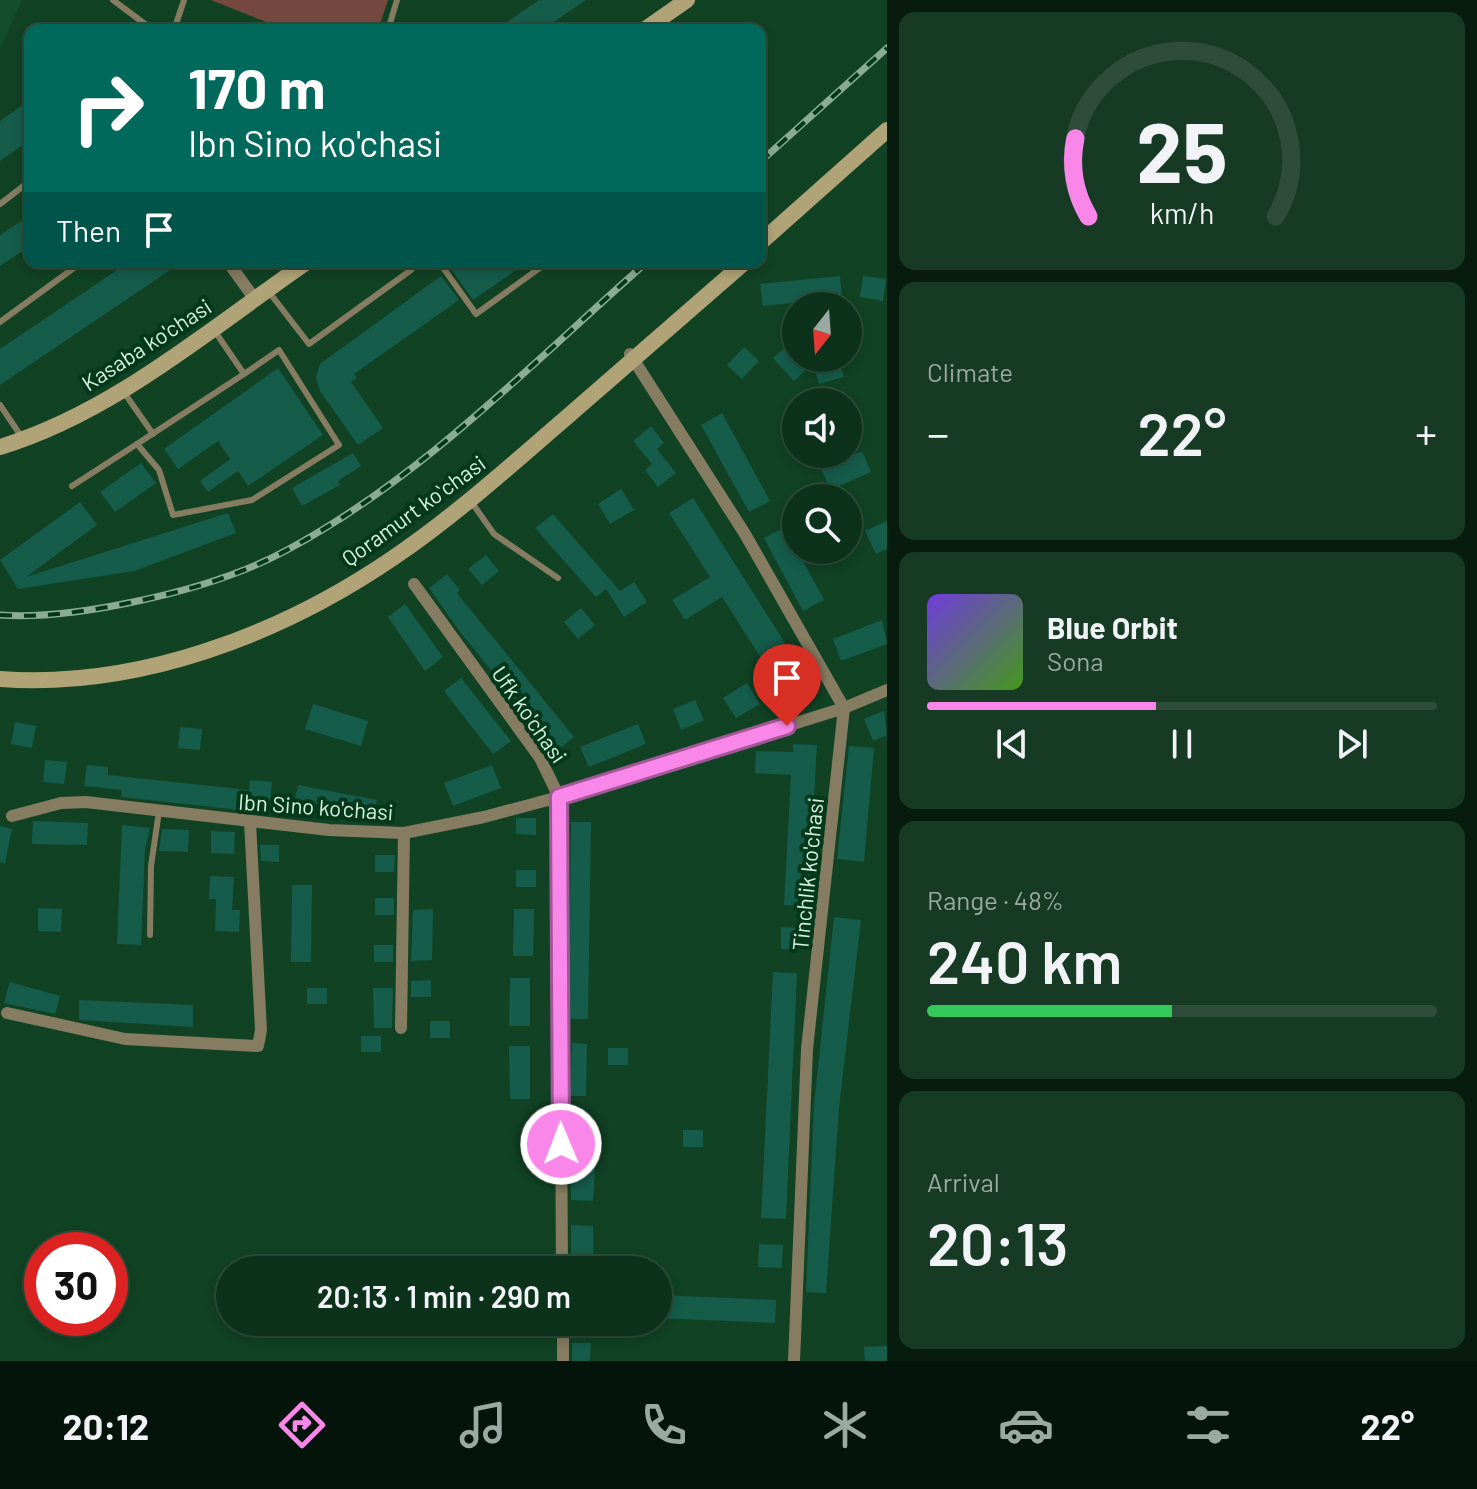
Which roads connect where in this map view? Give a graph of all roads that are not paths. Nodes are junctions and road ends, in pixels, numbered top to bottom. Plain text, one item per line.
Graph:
1 (113, 0) edge
2 (184, 0) edge
3 (397, 0) edge
4 (687, 0) edge
5 (667, 6) edge
6 (145, 24) edge
7 (176, 24) edge
8 (390, 24) edge
9 (650, 24) edge
10 (887, 130) edge
11 (887, 139) edge
12 (24, 186) edge
13 (0, 204) edge
14 (766, 238) edge
15 (766, 244) edge
16 (74, 268) edge
17 (234, 268) edge
18 (298, 268) edge
19 (443, 268) edge
20 (540, 268) edge
21 (731, 268) edge
22 (738, 268) edge
23 (411, 270) dead end
24 (261, 294) junction
25 (0, 322) edge
26 (213, 327) junction
27 (632, 356) junction
28 (244, 374) junction
29 (121, 389) junction
30 (0, 405) edge
31 (153, 434) junction
32 (24, 439) junction
33 (137, 444) junction
34 (0, 447) edge
35 (72, 486) dead end
36 (470, 500) junction
37 (558, 578) dead end
38 (414, 584) dead end
39 (0, 676) edge
40 (887, 690) edge
41 (844, 708) junction
42 (559, 797) junction
43 (159, 811) junction
44 (12, 816) dead end
45 (250, 822) junction
46 (404, 833) junction
47 (150, 935) dead end
48 (7, 1013) dead end
49 (401, 1028) dead end
50 (562, 1256) edge
51 (563, 1336) edge
52 (563, 1361) edge
53 (794, 1361) edge

1 - 6 lane
2 - 7 lane
3 - 8 lane
4 - 5 main road
5 - 9 main road
10 - 14 main road
11 - 15 main road
12 - 13 lane
16 - 25 lane
17 - 24 street
18 - 24 main road, Kasaba ko'chasi
19 - 20 lane
21 - 27 main road, Qoramurt koʻchasi
22 - 27 main road, Qoramurt koʻchasi
23 - 24 lane
24 - 26 main road, Kasaba ko'chasi
26 - 28 lane
26 - 29 main road, Kasaba ko'chasi
27 - 36 main road, Qoramurt koʻchasi
27 - 39 main road, Qoramurt koʻchasi
27 - 41 street
28 - 31 lane
28 - 33 lane
29 - 31 lane
29 - 32 main road, Kasaba ko'chasi
30 - 32 lane
31 - 33 lane
32 - 34 main road, Kasaba ko'chasi
33 - 35 lane
36 - 37 lane
36 - 39 main road, Qoramurt koʻchasi
38 - 42 street, Ufk ko'chasi
40 - 41 street, Ibn Sino ko'chasi
41 - 42 street, Ibn Sino ko'chasi
41 - 53 street, Tinchlik ko'chasi
42 - 46 street, Ibn Sino ko'chasi
42 - 50 street, Ufk ko'chasi
43 - 44 street, Ibn Sino ko'chasi
43 - 45 street, Ibn Sino ko'chasi
43 - 47 lane
45 - 46 street, Ibn Sino ko'chasi
45 - 48 street
46 - 49 street
51 - 52 street

